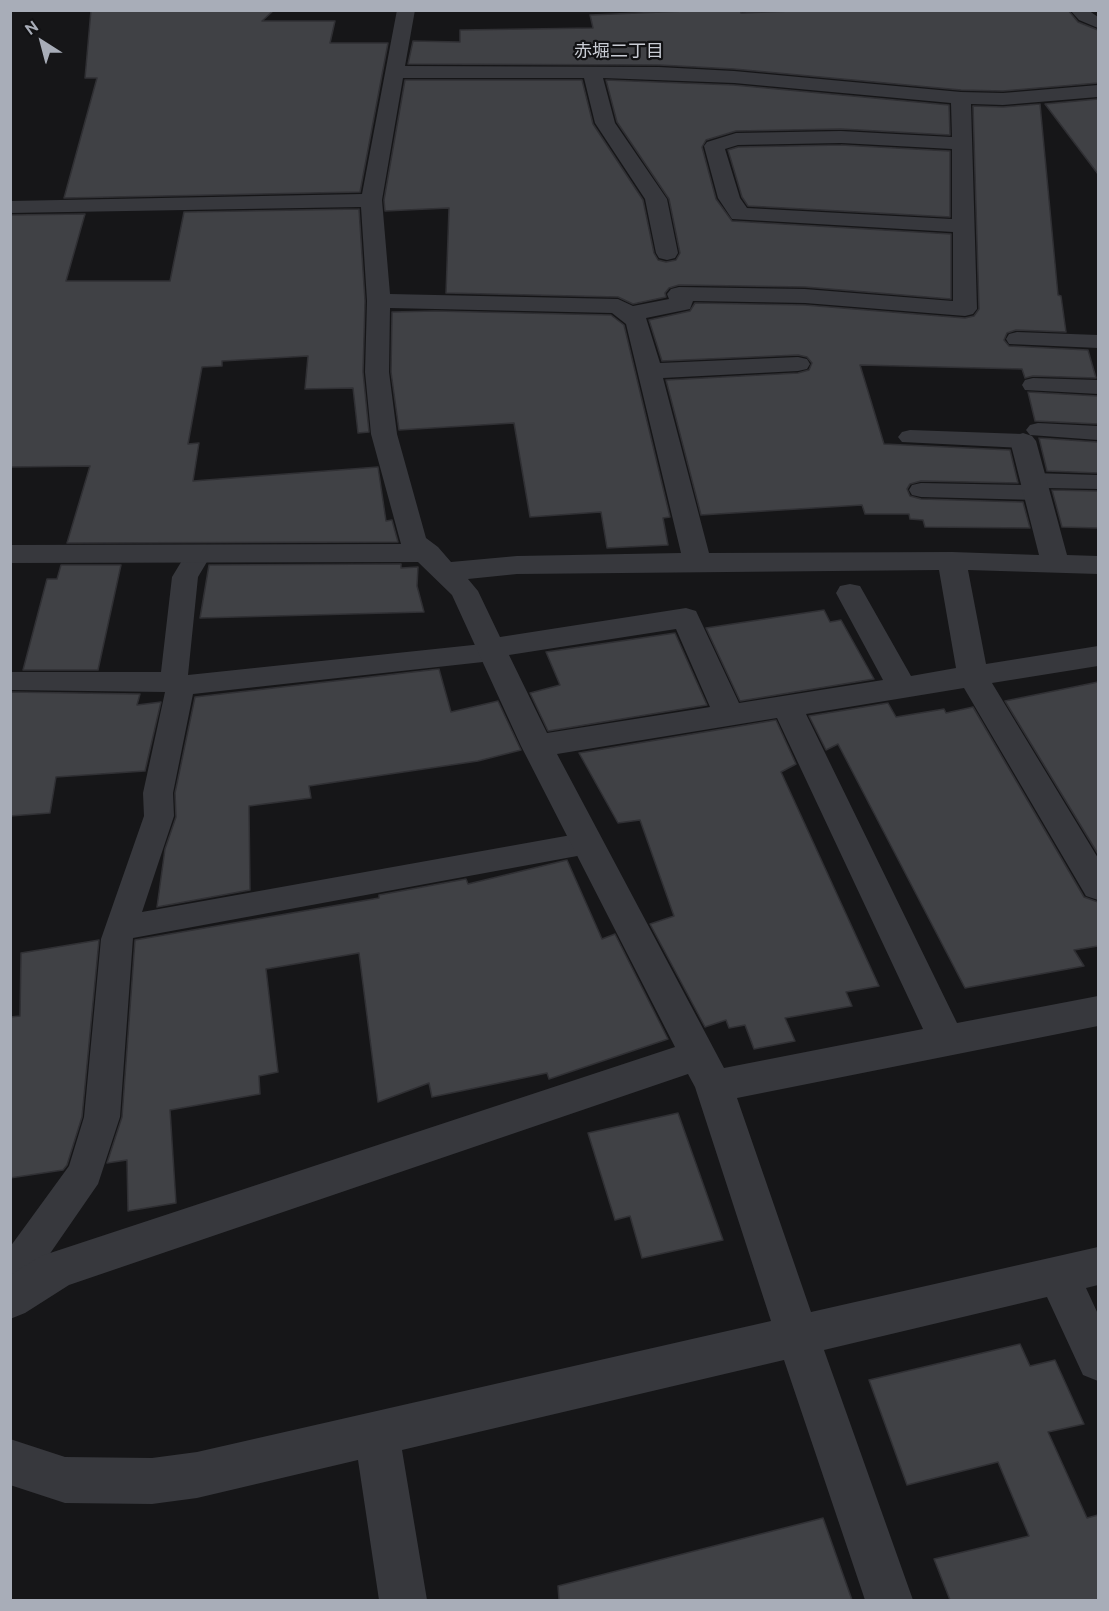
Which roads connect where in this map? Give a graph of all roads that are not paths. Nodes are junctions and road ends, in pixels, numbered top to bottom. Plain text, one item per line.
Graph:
1 (406, 10) edge
2 (1078, 10) edge
3 (1098, 23) edge
4 (393, 72) junction
5 (592, 73) junction
6 (1098, 91) edge
7 (961, 98) junction
8 (962, 144) junction
9 (371, 200) junction
10 (10, 207) edge
11 (963, 226) junction
12 (667, 253) dead end
13 (379, 301) junction
14 (628, 314) junction
15 (1017, 339) dead end
16 (1098, 342) edge
17 (798, 364) dead end
18 (648, 371) junction
19 (1033, 385) dead end
20 (1098, 387) edge
21 (1098, 433) edge
22 (1030, 435) junction
23 (910, 437) dead end
24 (1098, 482) edge
25 (1035, 486) junction
26 (921, 490) dead end
27 (10, 554) edge
28 (198, 555) junction
29 (952, 561) junction
30 (437, 562) junction
31 (698, 562) junction
32 (1055, 563) junction
33 (1098, 565) edge
34 (850, 593) dead end
35 (491, 650) junction
36 (1098, 656) edge
37 (973, 677) junction
38 (10, 681) edge
39 (177, 684) junction
40 (903, 688) junction
41 (787, 707) junction
42 (729, 715) junction
43 (537, 746) junction
44 (588, 843) junction
45 (1098, 888) edge
46 (122, 928) junction
47 (1098, 1011) edge
48 (947, 1040) junction
49 (706, 1071) junction
50 (1079, 1271) edge
51 (19, 1294) edge
52 (797, 1335) junction
53 (1098, 1360) edge
54 (377, 1434) junction
55 (10, 1462) edge
56 (403, 1600) edge
57 (889, 1600) edge

1 - 4 street
2 - 3 lane
4 - 5 street
4 - 9 street
5 - 7 street
5 - 12 street
6 - 7 street
7 - 8 street
8 - 11 street
8 - 11 street
9 - 10 street
9 - 13 street
11 - 14 street
13 - 14 street
13 - 30 street
14 - 18 street
15 - 16 lane
17 - 18 street
18 - 31 street
19 - 20 lane
21 - 22 lane
22 - 23 lane
22 - 25 street
24 - 25 lane
25 - 26 lane
25 - 32 street
27 - 28 street
28 - 30 street
28 - 39 lane
29 - 31 street
29 - 32 street
29 - 37 street
30 - 31 street
30 - 35 street
32 - 33 street
34 - 40 street
35 - 39 lane
35 - 42 street
35 - 43 street
36 - 37 street
37 - 40 street
37 - 45 street
38 - 39 lane
39 - 46 lane
40 - 41 street
41 - 42 street
41 - 48 street
42 - 43 street
43 - 44 street
44 - 46 lane
44 - 49 street
46 - 51 lane
47 - 48 street
48 - 49 street
49 - 51 street
49 - 52 street
50 - 52 street
50 - 53 street
52 - 54 street
52 - 57 street
54 - 55 street
54 - 56 street

